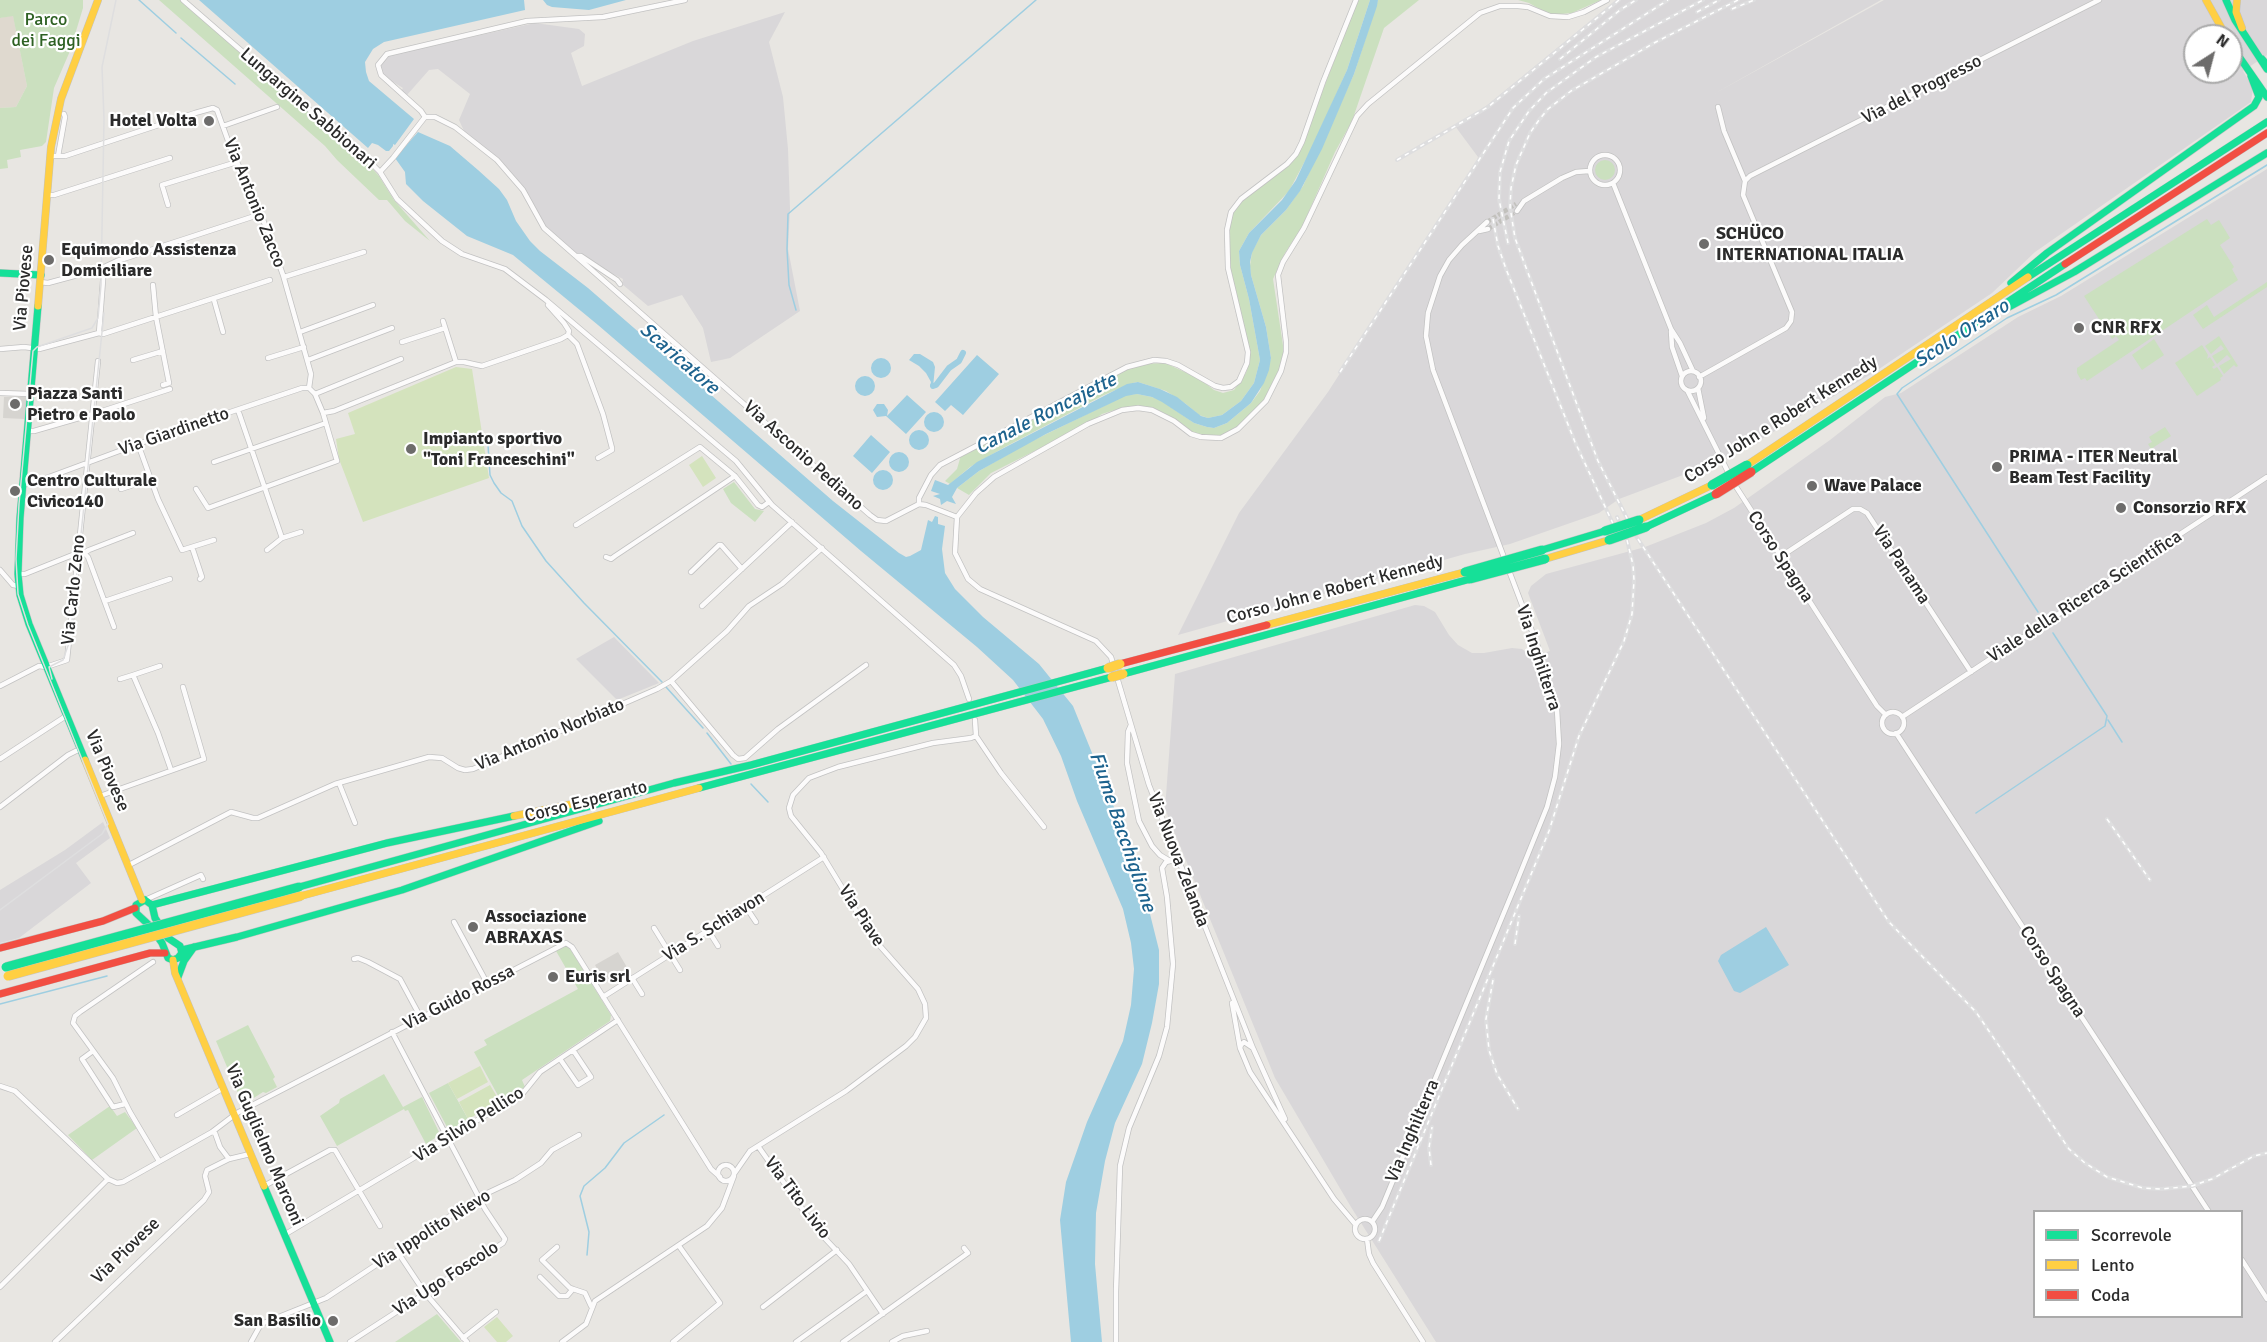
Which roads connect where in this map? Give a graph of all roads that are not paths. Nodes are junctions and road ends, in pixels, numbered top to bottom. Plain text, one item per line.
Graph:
1 (98, 0) edge
2 (183, 0) edge
3 (685, 0) edge
4 (1356, 0) edge
5 (1607, 0) edge
6 (2099, 0) edge
7 (2206, 0) edge
8 (2226, 0) edge
9 (2237, 0) edge
10 (2219, 24) edge
11 (2238, 24) edge
12 (2240, 24) edge
13 (2243, 29) edge
14 (2265, 62) edge
15 (2243, 64) edge
16 (2267, 69) edge
17 (2251, 76) junction
18 (2267, 98) edge
19 (277, 107) dead end
20 (1718, 107) dead end
21 (64, 114) dead end
22 (425, 117) junction
23 (2267, 122) edge
24 (223, 126) junction
25 (2267, 134) edge
26 (2267, 153) edge
27 (54, 156) junction
28 (170, 158) dead end
29 (237, 162) junction
30 (1589, 171) junction
31 (380, 172) junction
32 (1745, 181) junction
33 (1613, 183) junction
34 (48, 195) junction
35 (1524, 201) junction
36 (1516, 204) tunnel mouth
37 (168, 205) dead end
38 (1517, 211) tunnel mouth
39 (261, 214) junction
40 (1487, 222) tunnel mouth
41 (1488, 229) tunnel mouth
42 (1476, 232) junction
43 (364, 252) dead end
44 (576, 256) junction
45 (104, 267) junction
46 (0, 273) edge
47 (284, 277) junction
48 (41, 279) junction
49 (270, 280) dead end
50 (620, 284) dead end
51 (153, 285) dead end
52 (214, 300) junction
53 (546, 300) junction
54 (373, 305) dead end
55 (1976, 311) junction
56 (156, 317) junction
57 (443, 321) dead end
58 (392, 328) dead end
59 (445, 328) junction
60 (1671, 329) junction
61 (224, 332) dead end
62 (300, 332) junction
63 (1962, 332) junction
64 (99, 333) junction
65 (568, 334) junction
66 (402, 342) dead end
67 (304, 346) junction
68 (35, 348) junction
69 (0, 349) edge
70 (163, 351) junction
71 (268, 358) dead end
72 (401, 359) dead end
73 (133, 360) dead end
74 (308, 360) junction
75 (98, 361) dead end
76 (456, 362) junction
77 (1693, 371) junction
78 (1682, 376) junction
79 (1700, 377) junction
80 (163, 385) dead end
81 (309, 388) junction
82 (1698, 388) junction
83 (170, 389) dead end
84 (1687, 390) junction
85 (0, 393) edge
86 (30, 394) junction
87 (315, 394) junction
88 (238, 411) junction
89 (323, 412) junction
90 (93, 414) junction
91 (326, 423) junction
92 (1705, 423) junction
93 (27, 430) junction
94 (138, 444) junction
95 (251, 448) junction
96 (598, 458) dead end
97 (214, 462) dead end
98 (86, 463) junction
99 (1749, 469) junction
100 (735, 476) junction
101 (2267, 477) edge
102 (151, 479) junction
103 (23, 484) junction
104 (265, 487) junction
105 (121, 489) dead end
106 (196, 489) dead end
107 (769, 502) junction
108 (919, 504) junction
109 (957, 517) junction
110 (792, 522) junction
111 (576, 525) dead end
112 (301, 532) dead end
113 (133, 533) dead end
114 (282, 538) junction
115 (214, 540) dead end
116 (192, 547) junction
117 (822, 548) junction
118 (267, 550) dead end
119 (77, 554) junction
120 (84, 554) junction
121 (606, 557) dead end
122 (1780, 557) junction
123 (742, 569) junction
124 (0, 570) edge
125 (691, 572) dead end
126 (18, 574) junction
127 (170, 579) dead end
128 (200, 579) dead end
129 (19, 586) junction
130 (105, 601) junction
131 (702, 606) dead end
132 (114, 627) dead end
133 (866, 665) dead end
134 (160, 666) dead end
135 (46, 667) junction
136 (1971, 672) junction
137 (133, 675) junction
138 (120, 679) dead end
139 (671, 681) junction
140 (1076, 681) junction
141 (0, 686) edge
142 (183, 687) dead end
143 (1014, 692) joint
144 (969, 699) dead end
145 (1020, 701) joint
146 (1886, 715) junction
147 (66, 716) junction
148 (1902, 717) junction
149 (975, 720) dead end
150 (1131, 725) junction
151 (1896, 733) junction
152 (976, 736) junction
153 (80, 749) junction
154 (0, 759) edge
155 (171, 770) junction
156 (339, 783) junction
157 (674, 783) junction
158 (678, 795) junction
159 (100, 796) junction
160 (0, 807) edge
161 (355, 823) dead end
162 (1044, 827) dead end
163 (824, 857) junction
164 (1178, 859) junction
165 (1170, 861) junction
166 (129, 865) junction
167 (203, 879) dead end
168 (300, 892) junction
169 (147, 902) junction
170 (746, 907) junction
171 (135, 908) junction
172 (454, 922) dead end
173 (756, 922) dead end
174 (654, 928) dead end
175 (159, 930) junction
176 (708, 930) junction
177 (718, 946) dead end
178 (194, 947) junction
179 (0, 948) edge
180 (182, 950) junction
181 (165, 953) junction
182 (670, 954) junction
183 (354, 959) dead end
184 (173, 960) junction
185 (153, 962) dead end
186 (0, 969) edge
187 (680, 970) dead end
188 (178, 977) junction
189 (0, 978) edge
190 (632, 978) junction
191 (487, 983) junction
192 (0, 994) edge
193 (642, 994) dead end
194 (1231, 994) junction
195 (603, 997) junction
196 (421, 1018) junction
197 (618, 1020) junction
198 (392, 1032) junction
199 (1240, 1048) junction
200 (1253, 1048) junction
201 (573, 1050) junction
202 (93, 1051) junction
203 (560, 1059) junction
204 (0, 1086) edge
205 (222, 1089) junction
206 (125, 1104) junction
207 (177, 1115) dead end
208 (234, 1115) junction
209 (212, 1132) junction
210 (1291, 1133) junction
211 (579, 1135) dead end
212 (448, 1138) junction
213 (758, 1146) junction
214 (250, 1154) junction
215 (229, 1159) junction
216 (743, 1159) junction
217 (706, 1160) junction
218 (159, 1161) junction
219 (725, 1166) junction
220 (734, 1175) junction
221 (721, 1178) junction
222 (108, 1179) junction
223 (264, 1186) junction
224 (360, 1192) junction
225 (728, 1193) junction
226 (479, 1197) junction
227 (2208, 1210) edge
228 (1372, 1222) junction
229 (1356, 1225) junction
230 (380, 1226) dead end
231 (284, 1235) junction
232 (1367, 1239) junction
233 (679, 1246) junction
234 (557, 1247) dead end
235 (964, 1248) dead end
236 (837, 1250) junction
237 (398, 1251) junction
238 (2243, 1263) edge
239 (540, 1277) dead end
240 (0, 1287) edge
241 (573, 1289) junction
242 (867, 1291) junction
243 (425, 1293) junction
244 (2267, 1299) edge
245 (313, 1304) junction
246 (591, 1306) junction
247 (763, 1307) dead end
248 (496, 1312) dead end
249 (883, 1314) junction
250 (927, 1331) dead end
251 (465, 1340) edge
252 (55, 1342) edge
253 (251, 1342) edge
254 (330, 1342) edge
255 (350, 1342) edge
256 (562, 1342) edge
257 (673, 1342) edge
258 (796, 1342) edge
259 (843, 1342) edge
260 (892, 1342) edge
261 (1116, 1342) edge
262 (1422, 1342) edge

1 - 27 main road, Via Piovese
2 - 31 street, Lungargine Sabbionari
3 - 22 street, Via Asconio Pediano
4 - 108 street
5 - 109 street
6 - 32 street, Via del Progresso
7 - 10 main road
8 - 11 main road
9 - 12 main road
13 - 14 main road
14 - 16 main road
15 - 17 main road
17 - 18 main road
17 - 55 main road
19 - 24 street
20 - 32 street
21 - 27 street, Via Piovese
22 - 31 street
22 - 44 street, Via Asconio Pediano
23 - 55 main road, Corso John e Robert Kennedy
24 - 27 street, Via Antonio Zacco
24 - 29 street, Via Antonio Zacco
25 - 63 main road, Corso John e Robert Kennedy
26 - 63 main road
27 - 34 main road, Via Piovese
28 - 34 street
29 - 37 street
29 - 39 street, Via Antonio Zacco
30 - 33 street
30 - 33 street, Corso Spagna
30 - 35 street
31 - 53 street, Lungargine Sabbionari
32 - 79 street
33 - 60 street, Corso Spagna
34 - 48 main road, Via Piovese
35 - 36 street
35 - 38 street
39 - 45 street
39 - 47 street, Via Antonio Zacco
40 - 42 street, Via Inghilterra
41 - 42 street
42 - 228 street, Via Inghilterra
43 - 47 street
44 - 50 street, Via Asconio Pediano
44 - 108 street, Via Asconio Pediano
45 - 48 street
45 - 64 street
46 - 48 main road
47 - 62 street, Via Antonio Zacco
48 - 68 main road, Via Piovese
49 - 52 street
51 - 56 street
52 - 56 street
52 - 61 street
53 - 65 street, Lungargine Sabbionari
53 - 107 street, Lungargine Sabbionari
54 - 62 street
55 - 99 main road, Corso John e Robert Kennedy
56 - 64 street
56 - 70 street
57 - 59 street
58 - 74 street
59 - 66 street
59 - 76 street
60 - 77 street, Corso Spagna
60 - 78 street, Corso Spagna
62 - 67 street, Via Antonio Zacco
63 - 99 main road, Corso John e Robert Kennedy
64 - 68 street
65 - 76 street
65 - 96 street, Lungargine Sabbionari
67 - 71 street
67 - 74 street, Via Antonio Zacco
68 - 69 street
68 - 86 main road, Via Piovese
70 - 73 street
70 - 80 street
72 - 87 street
74 - 81 street, Via Antonio Zacco
75 - 90 street, Via Giardinetto
76 - 89 street
77 - 78 street
77 - 79 street, Corso Spagna
78 - 84 street, Corso Spagna
79 - 82 street, Corso Spagna
81 - 87 street
81 - 88 street, Via Giardinetto
82 - 84 street
82 - 92 street, Corso Spagna
83 - 90 street
84 - 92 street, Corso Spagna
85 - 86 street
86 - 93 main road, Via Piovese
87 - 89 street
88 - 94 street, Via Giardinetto
88 - 95 street
89 - 91 street
90 - 93 street
90 - 98 street, Via Giardinetto
91 - 95 street
91 - 104 street
92 - 122 street, Corso Spagna
93 - 103 main road, Via Piovese
94 - 98 street, Via Giardinetto
94 - 102 street
95 - 97 street
95 - 104 street
98 - 103 street
98 - 119 street, Via Carlo Zeno
99 - 140 main road, Corso John e Robert Kennedy, bridge
100 - 107 street
100 - 111 street
100 - 121 street
101 - 136 street, Viale della Ricerca Scientifica
102 - 105 street
102 - 116 street
103 - 126 main road, Via Piovese
104 - 106 street
104 - 114 street
107 - 110 street
108 - 109 street
109 - 150 street, Via Nuova Zelanda
110 - 117 street
110 - 123 street
112 - 114 street
113 - 120 street
114 - 118 street
115 - 116 street
116 - 128 street
117 - 139 street, Via Antonio Norbiato
117 - 144 street
119 - 120 street
119 - 126 street
119 - 135 street, Via Carlo Zeno
120 - 130 street
122 - 136 street, Via Panama
122 - 146 street, Corso Spagna
123 - 125 street
123 - 131 street
124 - 129 street
126 - 129 main road, Via Piovese
127 - 130 street
129 - 135 main road, Via Piovese
130 - 132 street
133 - 139 street
134 - 137 street
135 - 141 street
135 - 147 main road, Via Piovese
136 - 148 street, Viale della Ricerca Scientifica
137 - 138 street
137 - 155 street
139 - 156 street, Via Antonio Norbiato
140 - 143 main road, Corso John e Robert Kennedy
140 - 145 main road, Corso John e Robert Kennedy
142 - 155 street
143 - 157 main road, Corso Esperanto
145 - 158 main road, Corso Esperanto
146 - 148 street
146 - 151 street, Corso Spagna
147 - 153 main road, Via Piovese
147 - 154 street
148 - 151 street
149 - 152 street
150 - 164 street, Via Nuova Zelanda
150 - 165 street
151 - 227 street, Corso Spagna
152 - 162 street
152 - 163 street, Via Piave
153 - 159 main road, Via Piovese
153 - 160 street
155 - 159 street
156 - 161 street
156 - 166 street, Via Antonio Norbiato
157 - 168 main road, Corso Esperanto
157 - 169 main road
158 - 168 main road, Corso Esperanto
158 - 178 main road
159 - 166 main road, Via Piovese
163 - 170 street, Via S. Schiavon
163 - 213 street, Via Piave
164 - 165 street
164 - 194 street, Via Nuova Zelanda
165 - 261 street
166 - 169 main road, Via Piovese
167 - 169 street
168 - 175 main road, Corso Esperanto, bridge
169 - 171 main road
169 - 180 main road, Via Piovese
170 - 173 street
170 - 176 street, Via S. Schiavon
171 - 179 main road
171 - 181 main road
172 - 191 street
174 - 182 street
175 - 186 main road, bridge
175 - 189 main road, bridge
176 - 177 street
176 - 182 street, Via S. Schiavon
178 - 180 main road
178 - 188 main road
180 - 184 main road
181 - 184 main road
181 - 192 main road
182 - 187 street
182 - 190 street, Via S. Schiavon
183 - 196 street
184 - 188 main road, Via Guglielmo Marconi
185 - 202 street
188 - 205 main road, Via Guglielmo Marconi
190 - 193 street
190 - 195 street, Via S. Schiavon
191 - 195 street, Via Guido Rossa
191 - 196 street, Via Guido Rossa
194 - 199 street, Via Nuova Zelanda
194 - 200 street, Via Nuova Zelanda
195 - 197 street
196 - 198 street, Via Guido Rossa
197 - 201 street, Via Silvio Pellico
197 - 217 street
198 - 208 street, Via Guido Rossa
198 - 212 street, Via Guido Rossa
199 - 200 street
199 - 210 street, Via Nuova Zelanda
200 - 210 street, Via Nuova Zelanda
201 - 203 street, Via Silvio Pellico
201 - 203 street
202 - 206 street
202 - 206 street
203 - 212 street, Via Silvio Pellico
204 - 222 street
205 - 207 street
205 - 208 main road, Via Guglielmo Marconi
206 - 218 street
208 - 209 street
208 - 214 main road, Via Guglielmo Marconi
209 - 215 street
209 - 218 street
210 - 229 street, Via Nuova Zelanda
211 - 226 street, Via Ippolito Nievo
212 - 224 street, Via Silvio Pellico
212 - 226 street, Via Ugo Foscolo
213 - 216 street, Via Piave
213 - 236 street, Via Tito Livio
214 - 215 street, Via Piovese
214 - 223 main road, Via Guglielmo Marconi
215 - 252 street, Via Piovese
216 - 219 street, Via Piave
216 - 220 street, Via Piave
217 - 219 street
217 - 221 street
218 - 222 street
219 - 220 street
219 - 221 street
220 - 221 street
220 - 225 street, Via Piave
221 - 225 street
222 - 240 street
223 - 224 street
223 - 231 main road, Via Guglielmo Marconi
224 - 230 street
224 - 231 street, Via Silvio Pellico
225 - 233 street, Via Piave
226 - 237 street, Via Ippolito Nievo
226 - 243 street, Via Ugo Foscolo
228 - 229 street
228 - 232 street
229 - 232 street, Via Nuova Zelanda
231 - 245 main road, Via Guglielmo Marconi
232 - 262 street, Via Nuova Zelanda
233 - 246 street, Via Piave
233 - 257 street
234 - 241 street
235 - 249 street
236 - 242 street, Via Tito Livio
236 - 247 street, Via Tito Livio
237 - 243 street
237 - 245 street, Via Ippolito Nievo
238 - 244 street
239 - 241 street
241 - 246 street
242 - 249 street, Via Tito Livio
242 - 258 street
243 - 251 street
243 - 255 street, Via Ugo Foscolo
245 - 253 street, Via Ippolito Nievo
245 - 254 main road, Via Guglielmo Marconi
246 - 256 street, Via Piave
248 - 251 street
249 - 259 street
250 - 260 street

